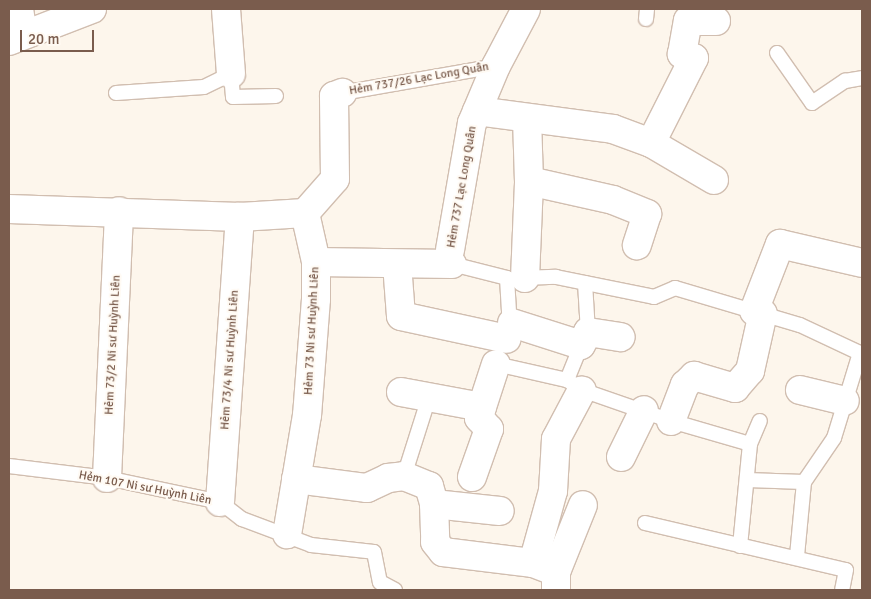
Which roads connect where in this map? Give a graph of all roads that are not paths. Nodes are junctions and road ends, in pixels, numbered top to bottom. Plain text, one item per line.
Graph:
1 (92, 9) edge
2 (226, 9) edge
3 (526, 9) edge
4 (716, 21) dead end
5 (17, 28) edge
6 (777, 53) dead end
7 (496, 66) junction
8 (231, 74) junction
9 (862, 78) edge
10 (116, 93) dead end
11 (342, 93) joint
12 (276, 96) dead end
13 (476, 111) junction
14 (527, 118) junction
15 (651, 143) junction
16 (714, 180) dead end
17 (529, 181) junction
18 (9, 209) edge
19 (119, 211) junction
20 (304, 213) junction
21 (240, 218) junction
22 (637, 245) dead end
23 (451, 257) junction
24 (316, 262) junction
25 (862, 263) edge
26 (396, 264) junction
27 (516, 278) junction
28 (584, 283) junction
29 (758, 312) junction
30 (509, 331) junction
31 (622, 337) dead end
32 (584, 338) junction
33 (861, 354) edge
34 (496, 364) junction
35 (574, 385) junction
36 (800, 390) dead end
37 (401, 392) dead end
38 (429, 397) junction
39 (845, 401) junction
40 (482, 407) junction
41 (644, 410) junction
42 (671, 421) junction
43 (760, 421) dead end
44 (750, 444) junction
45 (621, 457) dead end
46 (9, 466) edge
47 (404, 476) junction
48 (472, 477) dead end
49 (107, 478) junction
50 (296, 479) junction
51 (747, 480) junction
52 (804, 482) junction
53 (220, 502) junction
54 (434, 504) junction
55 (583, 505) dead end
56 (500, 511) dead end
57 (645, 523) dead end
58 (287, 534) junction
59 (740, 546) junction
60 (797, 556) junction
61 (548, 575) edge
62 (395, 590) edge
63 (842, 590) edge

1 - 5 street
2 - 8 street
3 - 7 street, Hẻm 737 Lạc Long Quân
4 - 15 street
6 - 9 lane
7 - 11 lane, Hẻm 737/26 Lạc Long Quân
7 - 13 street, Hẻm 737 Lạc Long Quân
8 - 10 lane
8 - 12 lane
11 - 20 street
13 - 14 street
13 - 23 street, Hẻm 737 Lạc Long Quân
14 - 15 street
14 - 17 street
15 - 16 street
17 - 22 street
17 - 27 street
18 - 19 street
19 - 21 street
19 - 49 street, Hẻm 73/2 Ni sư Huỳnh Liên
20 - 21 street
20 - 24 street, Hẻm 73 Ni sư Huỳnh Liên
21 - 53 street, Hẻm 73/4 Ni sư Huỳnh Liên
23 - 26 street
23 - 27 lane, Hẻm 737 Lạc Long Quân
24 - 26 street
24 - 50 street, Hẻm 73 Ni sư Huỳnh Liên
25 - 29 street
26 - 30 street
27 - 28 lane, Hẻm 737 Lạc Long Quân
27 - 30 lane
28 - 29 lane, Hẻm 737 Lạc Long Quân
28 - 32 lane
29 - 33 lane
29 - 42 street
30 - 32 street
30 - 34 lane
31 - 32 street
32 - 35 lane
33 - 39 lane
34 - 35 lane
34 - 40 street
35 - 41 lane
35 - 61 street
36 - 39 street
37 - 38 street
38 - 40 street
38 - 47 lane
39 - 52 lane
40 - 48 street
41 - 42 lane
41 - 45 street
42 - 44 lane
43 - 44 lane
44 - 51 lane
46 - 49 lane, Hẻm 107 Ni sư Huỳnh Liên
47 - 50 street
47 - 54 street
49 - 53 lane, Hẻm 107 Ni sư Huỳnh Liên
50 - 58 street, Hẻm 73 Ni sư Huỳnh Liên
51 - 52 lane
51 - 59 lane
52 - 60 lane
53 - 58 lane, Hẻm 107 Ni sư Huỳnh Liên
54 - 56 street
54 - 61 street
55 - 61 street
57 - 59 lane
58 - 62 lane, Hẻm 107 Ni sư Huỳnh Liên
59 - 60 lane
60 - 63 lane

